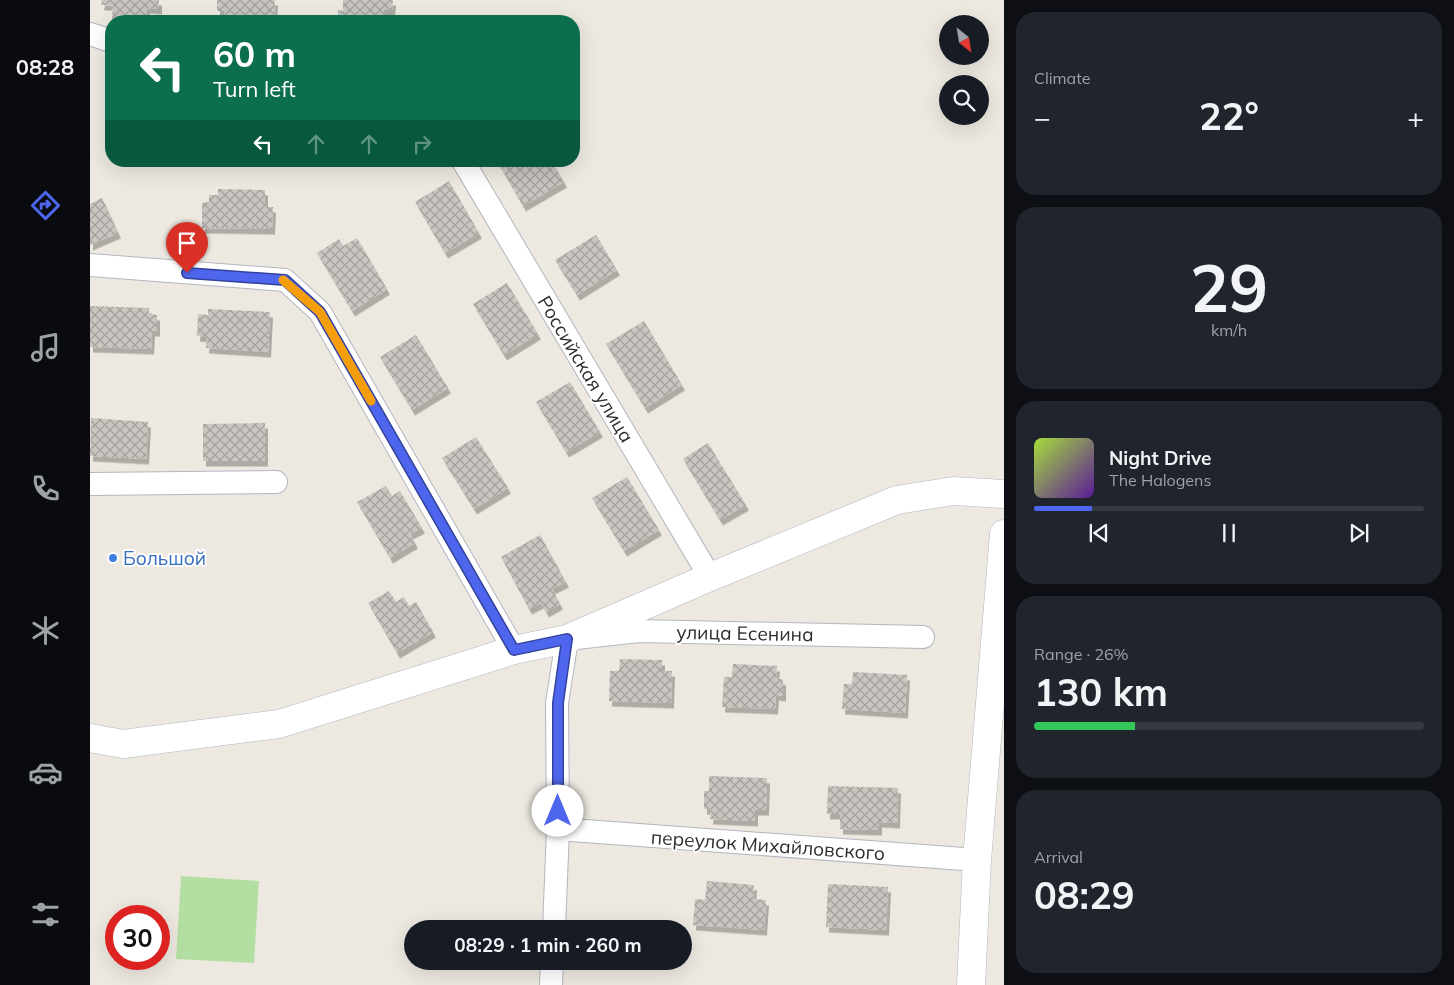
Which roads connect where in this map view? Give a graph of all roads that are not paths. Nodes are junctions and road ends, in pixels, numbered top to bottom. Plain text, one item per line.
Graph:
1 (90, 34) edge
2 (105, 39) edge
3 (467, 167) edge
4 (90, 265) edge
5 (276, 482) dead end
6 (90, 484) edge
7 (1004, 494) edge
8 (1004, 534) edge
9 (710, 576) junction
10 (923, 637) dead end
11 (567, 639) junction
12 (514, 650) junction
13 (90, 738) edge
14 (558, 829) junction
15 (977, 860) junction
16 (554, 920) edge
17 (552, 970) edge
18 (552, 985) edge
19 (971, 985) edge

1 - 2 street
3 - 9 street, Российская улица
4 - 12 street
5 - 6 street
7 - 9 street
8 - 15 street
9 - 11 street
10 - 11 street, улица Есенина
11 - 12 street
11 - 14 street
12 - 13 street
14 - 15 street, переулок Михайловского
14 - 16 street
15 - 19 street
17 - 18 street

